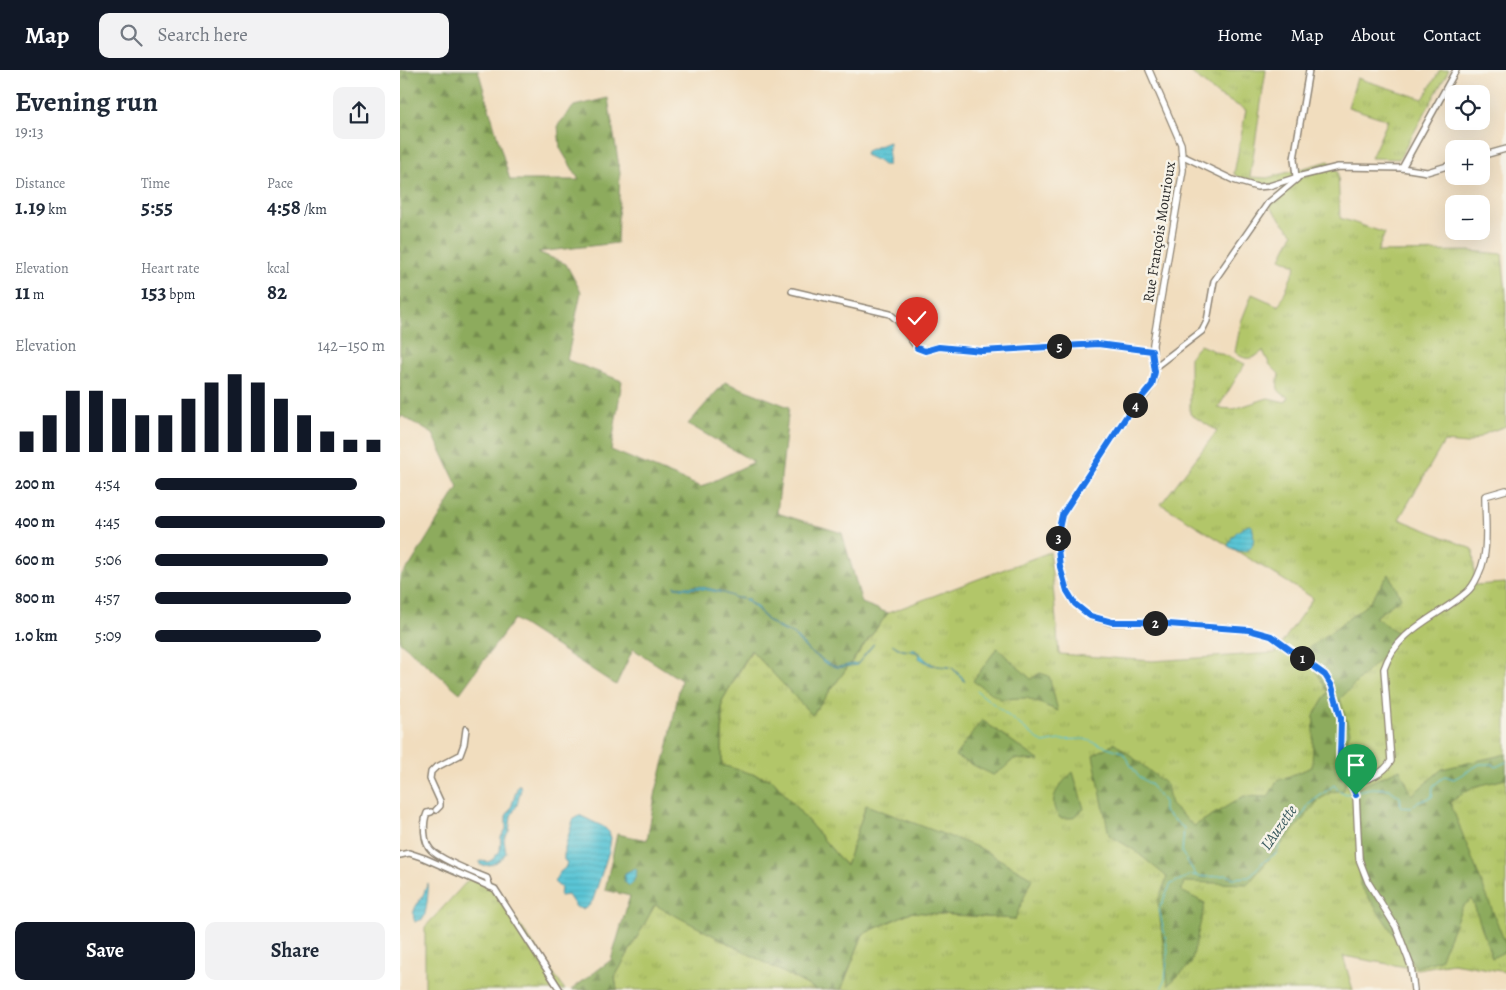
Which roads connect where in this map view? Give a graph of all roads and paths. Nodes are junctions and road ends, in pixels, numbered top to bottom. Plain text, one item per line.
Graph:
1 (1149, 70) edge
2 (1309, 70) edge
3 (1456, 70) edge
4 (1506, 148) edge
5 (1490, 153) edge
6 (1184, 156) junction
7 (1445, 167) edge
8 (1402, 168) junction
9 (1298, 177) junction
10 (792, 291) dead end
11 (1152, 351) junction
12 (1155, 368) junction
13 (1506, 490) edge
14 (466, 729) dead end
15 (1352, 786) junction
16 (400, 855) edge
17 (490, 887) junction
18 (560, 990) edge
19 (1414, 990) edge

1 - 6 street, Rue François Mourioux
2 - 9 street
3 - 8 street
4 - 5 street
6 - 9 street
6 - 11 street, Rue François Mourioux
7 - 8 street
8 - 9 street
9 - 12 street
10 - 11 street
11 - 12 street, Rue François Mourioux
12 - 15 street, Rue François Mourioux
13 - 15 street
14 - 17 street
15 - 19 street, Rue François Mourioux
16 - 17 street
17 - 18 street

